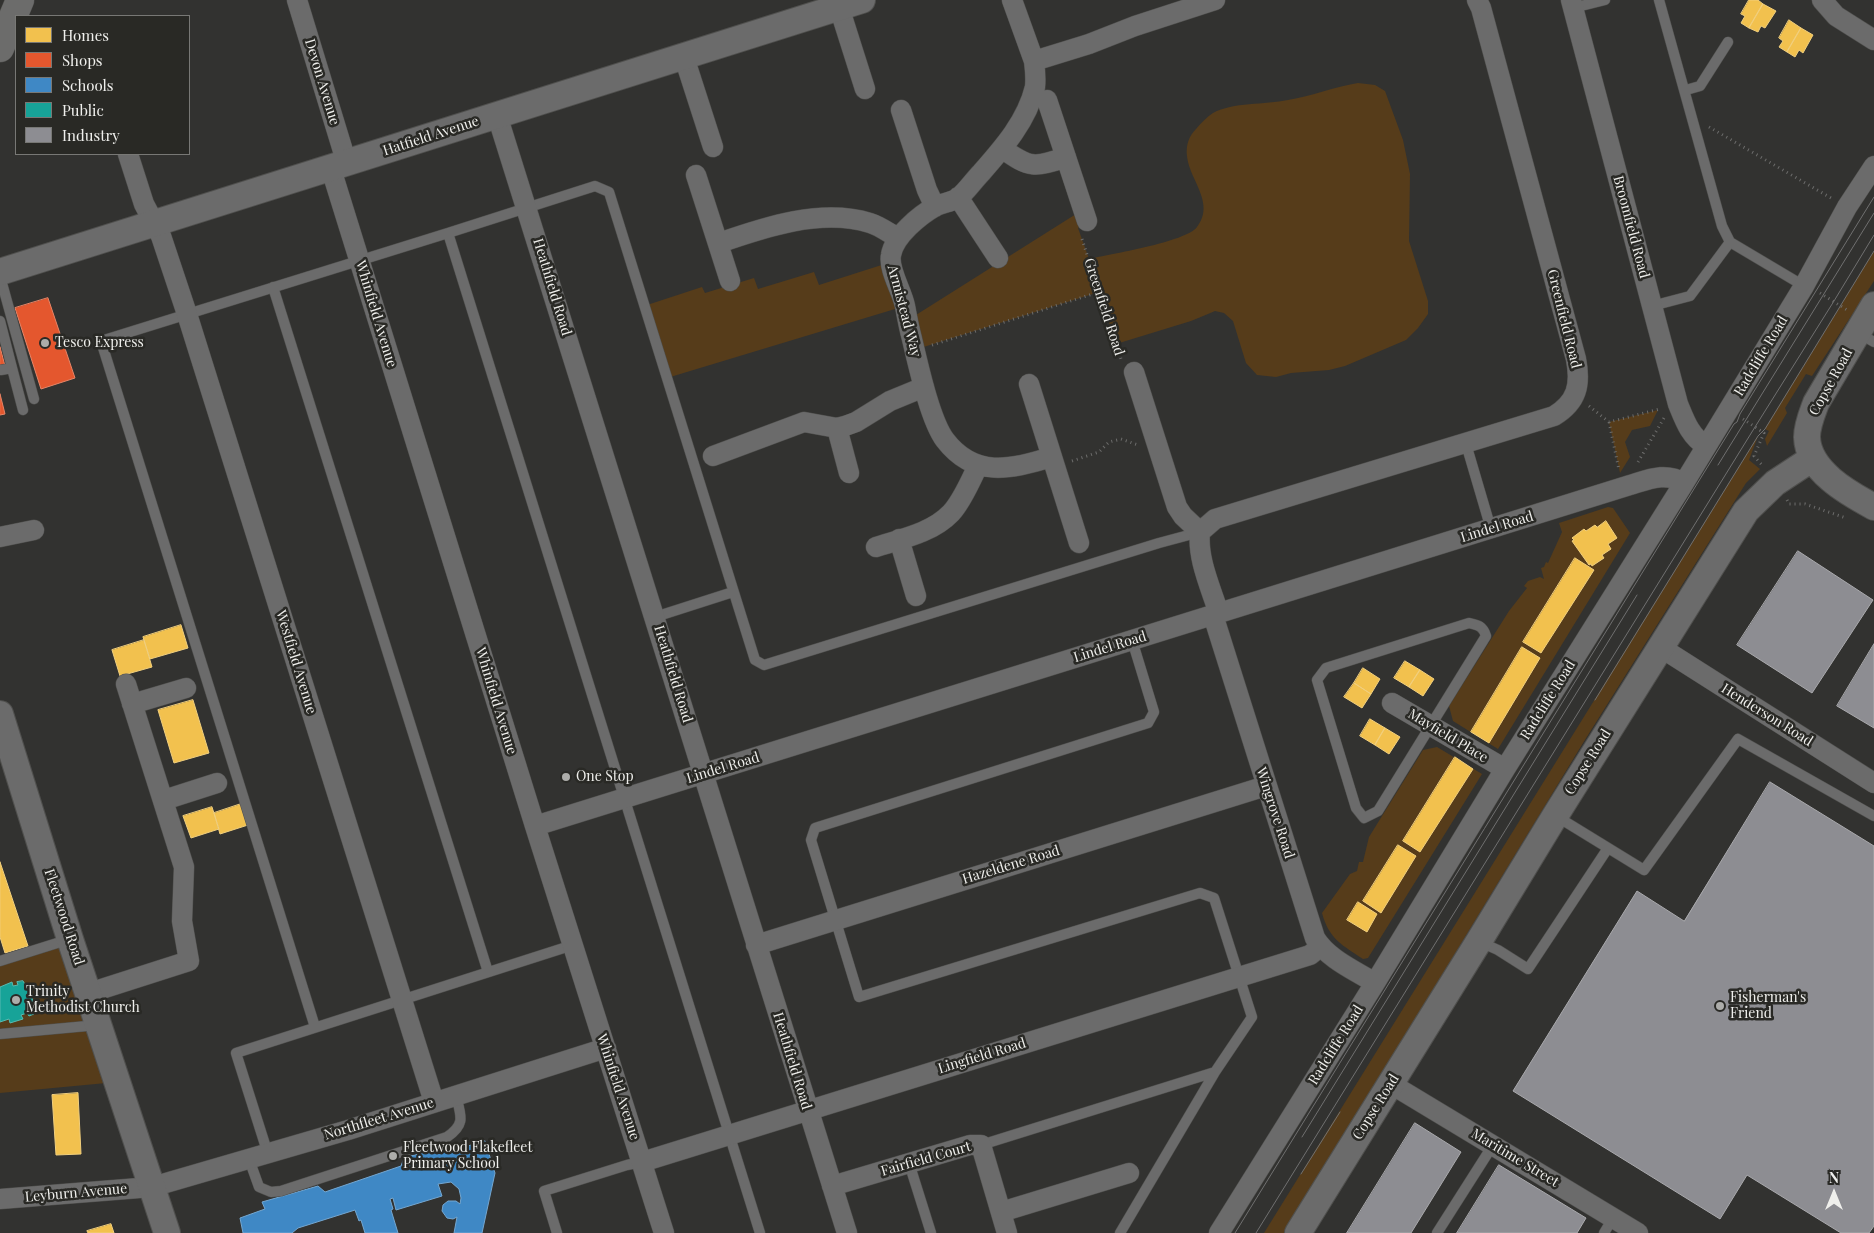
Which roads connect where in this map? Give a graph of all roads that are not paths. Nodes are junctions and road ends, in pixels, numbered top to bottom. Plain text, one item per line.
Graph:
1 (20, 0) edge
2 (297, 0) edge
3 (1012, 0) edge
4 (1215, 0) edge
5 (1477, 0) edge
6 (1605, 0) edge
7 (1660, 0) edge
8 (1822, 0) edge
9 (850, 4) edge
10 (1572, 4) edge
11 (1874, 40) edge
12 (1728, 42) dead end
13 (0, 48) edge
14 (684, 56) junction
15 (1034, 60) junction
16 (865, 88) dead end
17 (1686, 90) junction
18 (1047, 100) dead end
19 (901, 110) dead end
20 (497, 115) junction
21 (713, 147) dead end
22 (1003, 149) junction
23 (128, 155) edge
24 (1066, 157) junction
25 (339, 166) junction
26 (1874, 166) edge
27 (696, 175) dead end
28 (958, 198) junction
29 (935, 207) junction
30 (527, 208) junction
31 (1088, 221) road end
32 (155, 224) junction
33 (448, 234) junction
34 (898, 238) junction
35 (1730, 242) junction
36 (719, 243) junction
37 (998, 258) dead end
38 (359, 261) junction
39 (0, 274) edge
40 (730, 281) dead end
41 (1804, 286) junction
42 (273, 287) junction
43 (1652, 306) junction
44 (187, 314) junction
45 (0, 321) edge
46 (1867, 326) edge
47 (12, 368) junction
48 (1, 369) edge
49 (1134, 372) road end
50 (1029, 384) dead end
51 (924, 387) junction
52 (34, 399) dead end
53 (23, 410) dead end
54 (837, 428) junction
55 (1466, 444) junction
56 (1706, 446) junction
57 (713, 456) dead end
58 (1813, 458) junction
59 (1053, 462) junction
60 (978, 466) junction
61 (849, 473) dead end
62 (1684, 483) junction
63 (1874, 507) edge
64 (1492, 529) junction
65 (34, 530) dead end
66 (1200, 532) junction
67 (0, 537) edge
68 (899, 540) junction
69 (1079, 543) dead end
70 (876, 547) dead end
71 (733, 592) junction
72 (916, 596) dead end
73 (1216, 615) junction
74 (655, 617) junction
75 (1132, 640) junction
76 (1660, 648) junction
77 (126, 684) dead end
78 (186, 688) dead end
79 (1392, 703) dead end
80 (132, 704) junction
81 (0, 714) edge
82 (1432, 726) junction
83 (1504, 769) junction
84 (704, 774) junction
85 (217, 783) dead end
86 (1874, 783) edge
87 (1266, 786) junction
88 (164, 800) junction
89 (625, 800) junction
90 (1555, 816) junction
91 (1874, 816) edge
92 (535, 826) junction
93 (1608, 848) junction
94 (835, 919) junction
95 (70, 939) junction
96 (1479, 941) junction
97 (573, 945) junction
98 (756, 945) junction
99 (1320, 947) junction
100 (0, 961) edge
101 (488, 972) junction
102 (1238, 977) junction
103 (1375, 983) junction
104 (89, 993) junction
105 (402, 1000) junction
106 (99, 1025) junction
107 (316, 1027) junction
108 (0, 1034) edge
109 (606, 1048) junction
110 (1215, 1072) junction
111 (1391, 1084) junction
112 (456, 1096) junction
113 (434, 1102) junction
114 (807, 1110) junction
115 (730, 1135) junction
116 (981, 1145) junction
117 (1494, 1145) junction
118 (268, 1154) junction
119 (249, 1159) junction
120 (642, 1162) junction
121 (909, 1163) junction
122 (1128, 1173) dead end
123 (832, 1186) junction
124 (152, 1187) junction
125 (0, 1199) edge
126 (1001, 1212) junction
127 (1608, 1225) edge
128 (167, 1233) edge
129 (557, 1233) edge
130 (664, 1233) edge
131 (760, 1233) edge
132 (846, 1233) edge
133 (931, 1233) edge
134 (1007, 1233) edge
135 (1120, 1233) edge
136 (1219, 1233) edge
137 (1298, 1233) edge
138 (1437, 1233) edge
139 (1638, 1233) edge

1 - 13 main road
2 - 25 street, Devon Avenue
3 - 15 street
4 - 15 street
5 - 55 street, Greenfield Road
6 - 10 lane
7 - 17 lane
8 - 11 street
9 - 14 street, Hatfield Avenue
9 - 16 street
10 - 43 street, Broomfield Road
12 - 17 lane
14 - 20 street, Hatfield Avenue
14 - 21 street
15 - 22 street, Armistead Way
17 - 35 lane
18 - 24 street
19 - 29 street
20 - 25 street, Hatfield Avenue
20 - 30 street, Heathfield Road
22 - 24 street
22 - 28 street, Armistead Way
23 - 32 street, Westfield Avenue
24 - 31 street
25 - 32 street, Hatfield Avenue
25 - 38 street, Whinfield Avenue
26 - 41 street, Radcliffe Road
27 - 36 street
28 - 29 street, Armistead Way
28 - 37 street
29 - 34 street, Armistead Way
30 - 33 lane
30 - 71 lane
30 - 74 street, Heathfield Road
32 - 39 street, Hatfield Avenue
32 - 44 street, Westfield Avenue
33 - 38 lane
33 - 89 lane
34 - 36 street
34 - 51 street, Armistead Way
35 - 41 lane
35 - 43 lane
36 - 40 street
38 - 42 lane
38 - 92 street, Whinfield Avenue
39 - 52 lane
41 - 56 street, Radcliffe Road
42 - 44 lane
42 - 101 lane
43 - 56 street, Broomfield Road
44 - 105 street, Westfield Avenue
44 - 107 lane
45 - 47 lane
46 - 58 street, Copse Road
47 - 48 lane
47 - 53 lane
49 - 66 street, Greenfield Road
50 - 59 street
51 - 54 street
51 - 60 street, Armistead Way
54 - 57 street
54 - 61 street
55 - 64 lane
55 - 66 street
56 - 62 street, Radcliffe Road
58 - 63 street
58 - 76 street, Copse Road
59 - 60 street, Armistead Way
59 - 69 street
60 - 68 street
62 - 64 street, Lindel Road
62 - 83 street, Radcliffe Road
64 - 73 street, Lindel Road
65 - 67 street
66 - 71 lane
66 - 73 street
68 - 70 street
68 - 72 street
71 - 74 lane
73 - 75 street, Lindel Road
73 - 87 street, Wingrove Road
74 - 84 street, Heathfield Road
75 - 84 street, Lindel Road
75 - 94 lane
76 - 86 street, Henderson Road
76 - 90 street, Copse Road
77 - 80 street
78 - 80 street
79 - 82 street, Mayfield Place
80 - 88 street
81 - 95 street, Fleetwood Road
82 - 82 lane
82 - 83 street, Mayfield Place
83 - 103 street, Radcliffe Road
84 - 89 street, Lindel Road
84 - 98 street, Heathfield Road
85 - 88 street
87 - 94 street, Hazeldene Road
87 - 99 street, Wingrove Road
88 - 104 street
89 - 92 street, Lindel Road
89 - 115 lane
90 - 93 lane
90 - 96 street, Copse Road
91 - 93 lane
92 - 97 street, Whinfield Avenue
93 - 96 lane
94 - 98 street, Hazeldene Road
94 - 102 lane
95 - 100 lane
95 - 104 street, Fleetwood Road
96 - 111 street, Copse Road
97 - 101 lane
97 - 109 street, Whinfield Avenue
98 - 114 street, Heathfield Road
99 - 102 street, Lingfield Road
99 - 103 street
101 - 105 lane
102 - 110 lane
102 - 114 street, Lingfield Road
103 - 136 street, Radcliffe Road
104 - 106 street, Fleetwood Road
105 - 107 lane
105 - 113 street, Westfield Avenue
106 - 108 lane
106 - 124 street, Fleetwood Road
107 - 118 lane
109 - 112 street, Northfleet Avenue
109 - 120 street, Whinfield Avenue
110 - 116 lane
110 - 135 lane
111 - 117 street, Maritime Street
111 - 137 street, Copse Road
112 - 113 street, Northfleet Avenue
112 - 119 lane
113 - 118 street, Northfleet Avenue
114 - 115 street, Lingfield Road
114 - 123 street, Heathfield Road
115 - 120 street, Lingfield Road
115 - 131 lane
116 - 121 street, Fairfield Court
116 - 126 street, Fairfield Court
117 - 127 street, Maritime Street
117 - 138 lane
118 - 119 street, Northfleet Avenue
119 - 124 street, Northfleet Avenue
120 - 129 lane
120 - 130 street, Whinfield Avenue
121 - 123 street, Fairfield Court
121 - 133 lane
122 - 126 street
123 - 132 street, Heathfield Road
124 - 125 street, Leyburn Avenue
124 - 128 street, Fleetwood Road
126 - 134 street, Fairfield Court
127 - 139 street, Maritime Street

